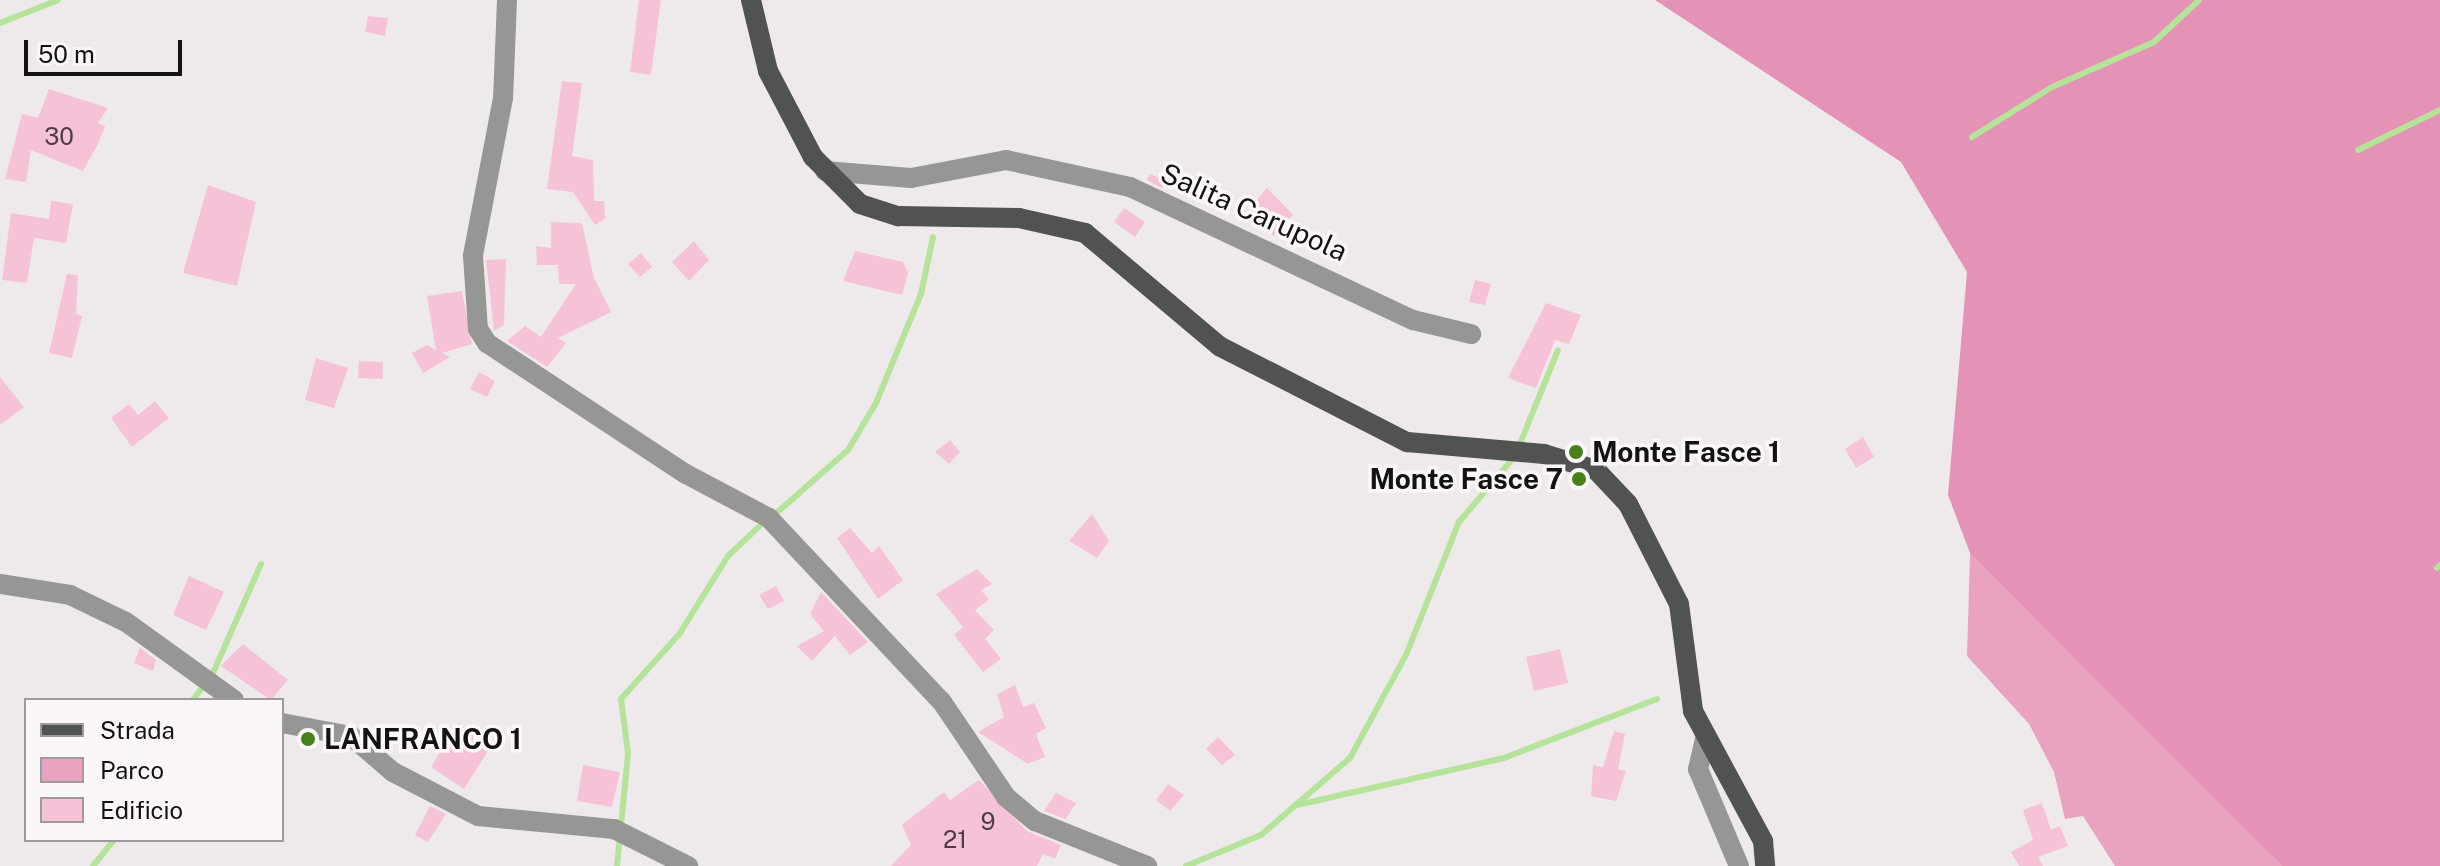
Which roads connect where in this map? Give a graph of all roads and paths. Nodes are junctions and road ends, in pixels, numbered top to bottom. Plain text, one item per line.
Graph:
1 (507, 0) edge
2 (751, 0) edge
3 (825, 171) junction
4 (1471, 334) dead end
5 (0, 584) edge
6 (231, 698) edge
7 (284, 723) edge
8 (1705, 739) junction
9 (688, 866) edge
10 (1147, 866) edge
11 (1739, 866) edge
12 (1765, 866) edge

1 - 10 street
2 - 3 main road
3 - 4 street, Salita Carupola
3 - 8 main road
5 - 6 street
7 - 9 street
8 - 11 street
8 - 12 main road

